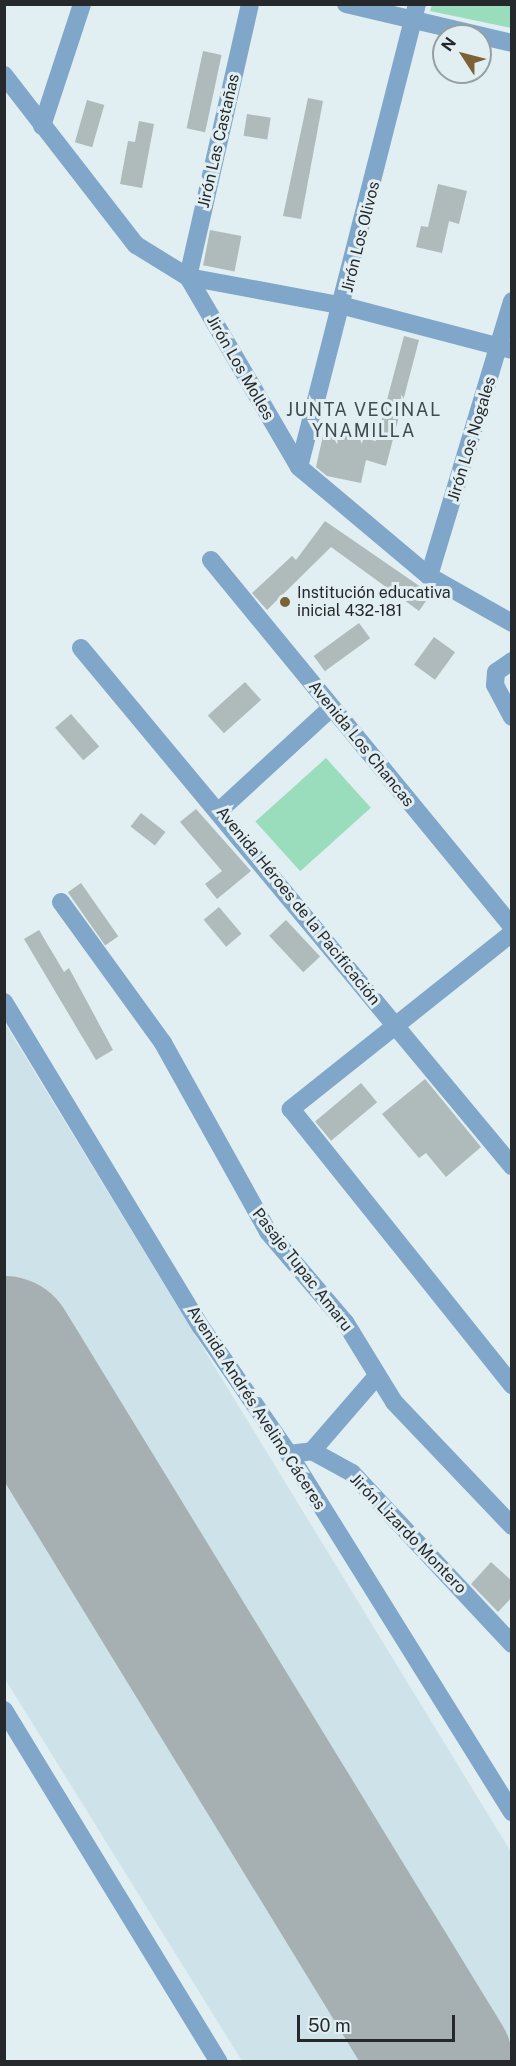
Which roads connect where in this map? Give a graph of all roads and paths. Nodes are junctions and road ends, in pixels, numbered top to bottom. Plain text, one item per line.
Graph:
1 (82, 4) edge
2 (250, 4) edge
3 (346, 4) edge
4 (416, 12) edge
5 (512, 43) edge
6 (4, 75) edge
7 (42, 126) junction
8 (188, 277) junction
9 (512, 301) edge
10 (344, 306) junction
11 (506, 349) edge
12 (299, 467) junction
13 (212, 560) dead end
14 (429, 576) junction
15 (512, 623) edge
16 (81, 648) dead end
17 (512, 661) edge
18 (331, 708) junction
19 (512, 717) edge
20 (219, 811) junction
21 (61, 902) dead end
22 (512, 926) edge
23 (512, 933) edge
24 (4, 1002) edge
25 (396, 1026) junction
26 (512, 1166) edge
27 (376, 1377) junction
28 (512, 1385) edge
29 (312, 1451) junction
30 (289, 1454) junction
31 (512, 1526) edge
32 (512, 1644) edge
33 (4, 1710) edge
34 (512, 1812) edge
35 (219, 2061) edge

1 - 7 street
2 - 8 street, Jirón Las Castañas
3 - 4 street
4 - 5 street
4 - 10 street, Jirón Los Olivos
6 - 7 street, Jirón Los Molles
7 - 8 street, Jirón Los Molles
8 - 10 street
8 - 12 street, Jirón Los Molles
9 - 11 street, Jirón Los Nogales
10 - 11 street
10 - 12 street, Jirón Los Olivos
11 - 14 street, Jirón Los Nogales
12 - 14 street, Jirón Los Molles
13 - 18 street, Avenida Los Chancas
14 - 15 street, Jirón Los Molles
16 - 20 street, Avenida Héroes de la Pacificación
17 - 19 street
18 - 20 street
18 - 22 street, Avenida Los Chancas
20 - 25 street, Avenida Héroes de la Pacificación
21 - 27 street, Pasaje Tupac Amaru
23 - 25 street
24 - 30 street, Avenida Andrés Avelino Cáceres
25 - 26 street, Avenida Héroes de la Pacificación
25 - 28 street
27 - 29 street
27 - 31 street, Pasaje Tupac Amaru
29 - 30 street
29 - 32 street, Jirón Lizardo Montero
30 - 34 street, Avenida Andrés Avelino Cáceres
33 - 35 street

